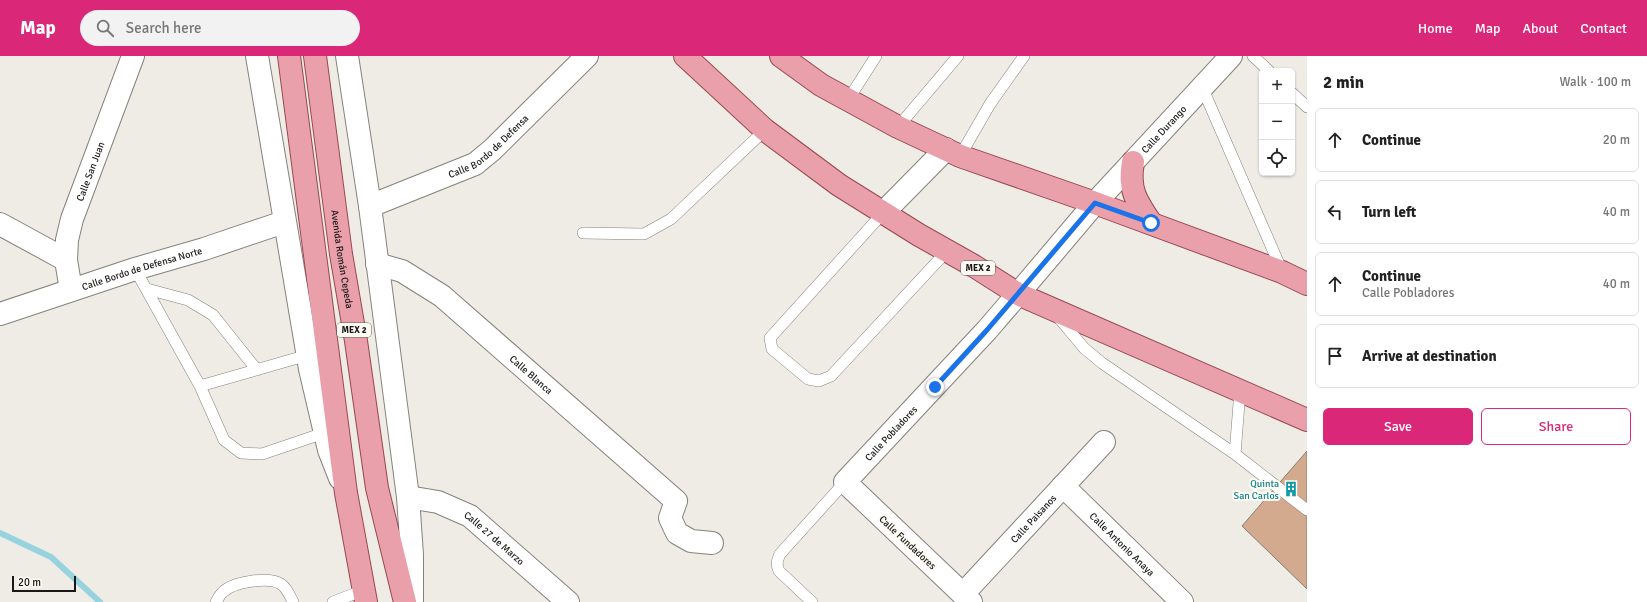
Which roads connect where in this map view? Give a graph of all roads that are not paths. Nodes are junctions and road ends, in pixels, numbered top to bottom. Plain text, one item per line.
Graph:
1 (133, 56) edge
2 (257, 56) edge
3 (289, 56) edge
4 (315, 56) edge
5 (347, 56) edge
6 (587, 56) edge
7 (685, 56) edge
8 (781, 56) edge
9 (876, 56) edge
10 (958, 56) edge
11 (1024, 56) edge
12 (1231, 56) edge
13 (1253, 56) edge
14 (1266, 68) edge
15 (1202, 87) junction
16 (1295, 96) edge
17 (848, 100) junction
18 (1307, 107) edge
19 (898, 127) junction
20 (765, 130) junction
21 (953, 152) junction
22 (1133, 162) junction
23 (1095, 203) junction
24 (370, 206) junction
25 (883, 213) junction
26 (284, 222) junction
27 (1151, 223) junction
28 (0, 224) edge
29 (583, 233) dead end
30 (947, 251) junction
31 (66, 260) junction
32 (377, 264) junction
33 (135, 269) junction
34 (1282, 272) junction
35 (1307, 284) edge
36 (147, 289) junction
37 (71, 290) junction
38 (1018, 294) junction
39 (1053, 310) junction
40 (0, 314) edge
41 (308, 355) junction
42 (257, 370) junction
43 (200, 386) junction
44 (1240, 391) junction
45 (1307, 420) edge
46 (324, 433) junction
47 (1104, 442) dead end
48 (1235, 454) junction
49 (845, 482) junction
50 (1063, 486) junction
51 (346, 493) junction
52 (408, 497) junction
53 (1307, 510) edge
54 (712, 543) dead end
55 (365, 596) edge
56 (967, 598) edge
57 (216, 602) edge
58 (293, 602) edge
59 (333, 602) edge
60 (405, 602) edge
61 (412, 602) edge
62 (568, 602) edge
63 (812, 602) edge
64 (1182, 602) edge

1 - 31 street, Calle San Juan
2 - 26 street, MEX 2
3 - 51 main road, MEX 2
4 - 60 main road, Avenida Román Cepeda / MEX 2
5 - 24 street, MEX 2
6 - 24 street, Calle Bordo de Defensa
7 - 20 main road, MEX 2
8 - 17 main road
9 - 17 lane
10 - 19 lane
11 - 21 lane
12 - 15 street, Calle Durango
13 - 14 lane
15 - 22 street, Calle Durango
15 - 34 lane
16 - 18 lane
17 - 19 main road
19 - 21 main road
20 - 25 main road, MEX 2
20 - 29 lane
21 - 23 main road
21 - 25 street
22 - 23 street, Calle Durango
22 - 27 main road
23 - 27 main road
23 - 38 street, Calle Durango
24 - 32 street, MEX 2
25 - 30 main road, MEX 2
25 - 30 lane
26 - 33 street, Calle Bordo de Defensa Norte
26 - 41 street, MEX 2
27 - 34 main road
28 - 31 street
30 - 38 main road, MEX 2
31 - 37 street, Calle San Juan
32 - 52 street, MEX 2
32 - 54 street, Calle Blanca
33 - 36 lane
33 - 37 street, Calle Bordo de Defensa Norte
34 - 35 main road
36 - 42 lane
36 - 43 lane
37 - 40 street, Calle Bordo de Defensa Norte
38 - 39 main road, MEX 2
38 - 49 street, Calle Pobladores
39 - 44 main road, MEX 2
39 - 48 lane
41 - 42 lane
41 - 46 street, MEX 2
42 - 43 lane
43 - 46 lane
44 - 45 main road, MEX 2
44 - 48 lane
46 - 51 street, MEX 2
47 - 50 street, Calle Paisanos
48 - 53 lane
49 - 56 street, Calle Fundadores
49 - 63 lane, Calle Pobladores
50 - 56 street, Calle Paisanos
50 - 64 street, Calle Antonio Anaya
51 - 55 main road, MEX 2
52 - 61 street, MEX 2
52 - 62 street, Calle 27 de Marzo
55 - 59 lane
57 - 58 lane

